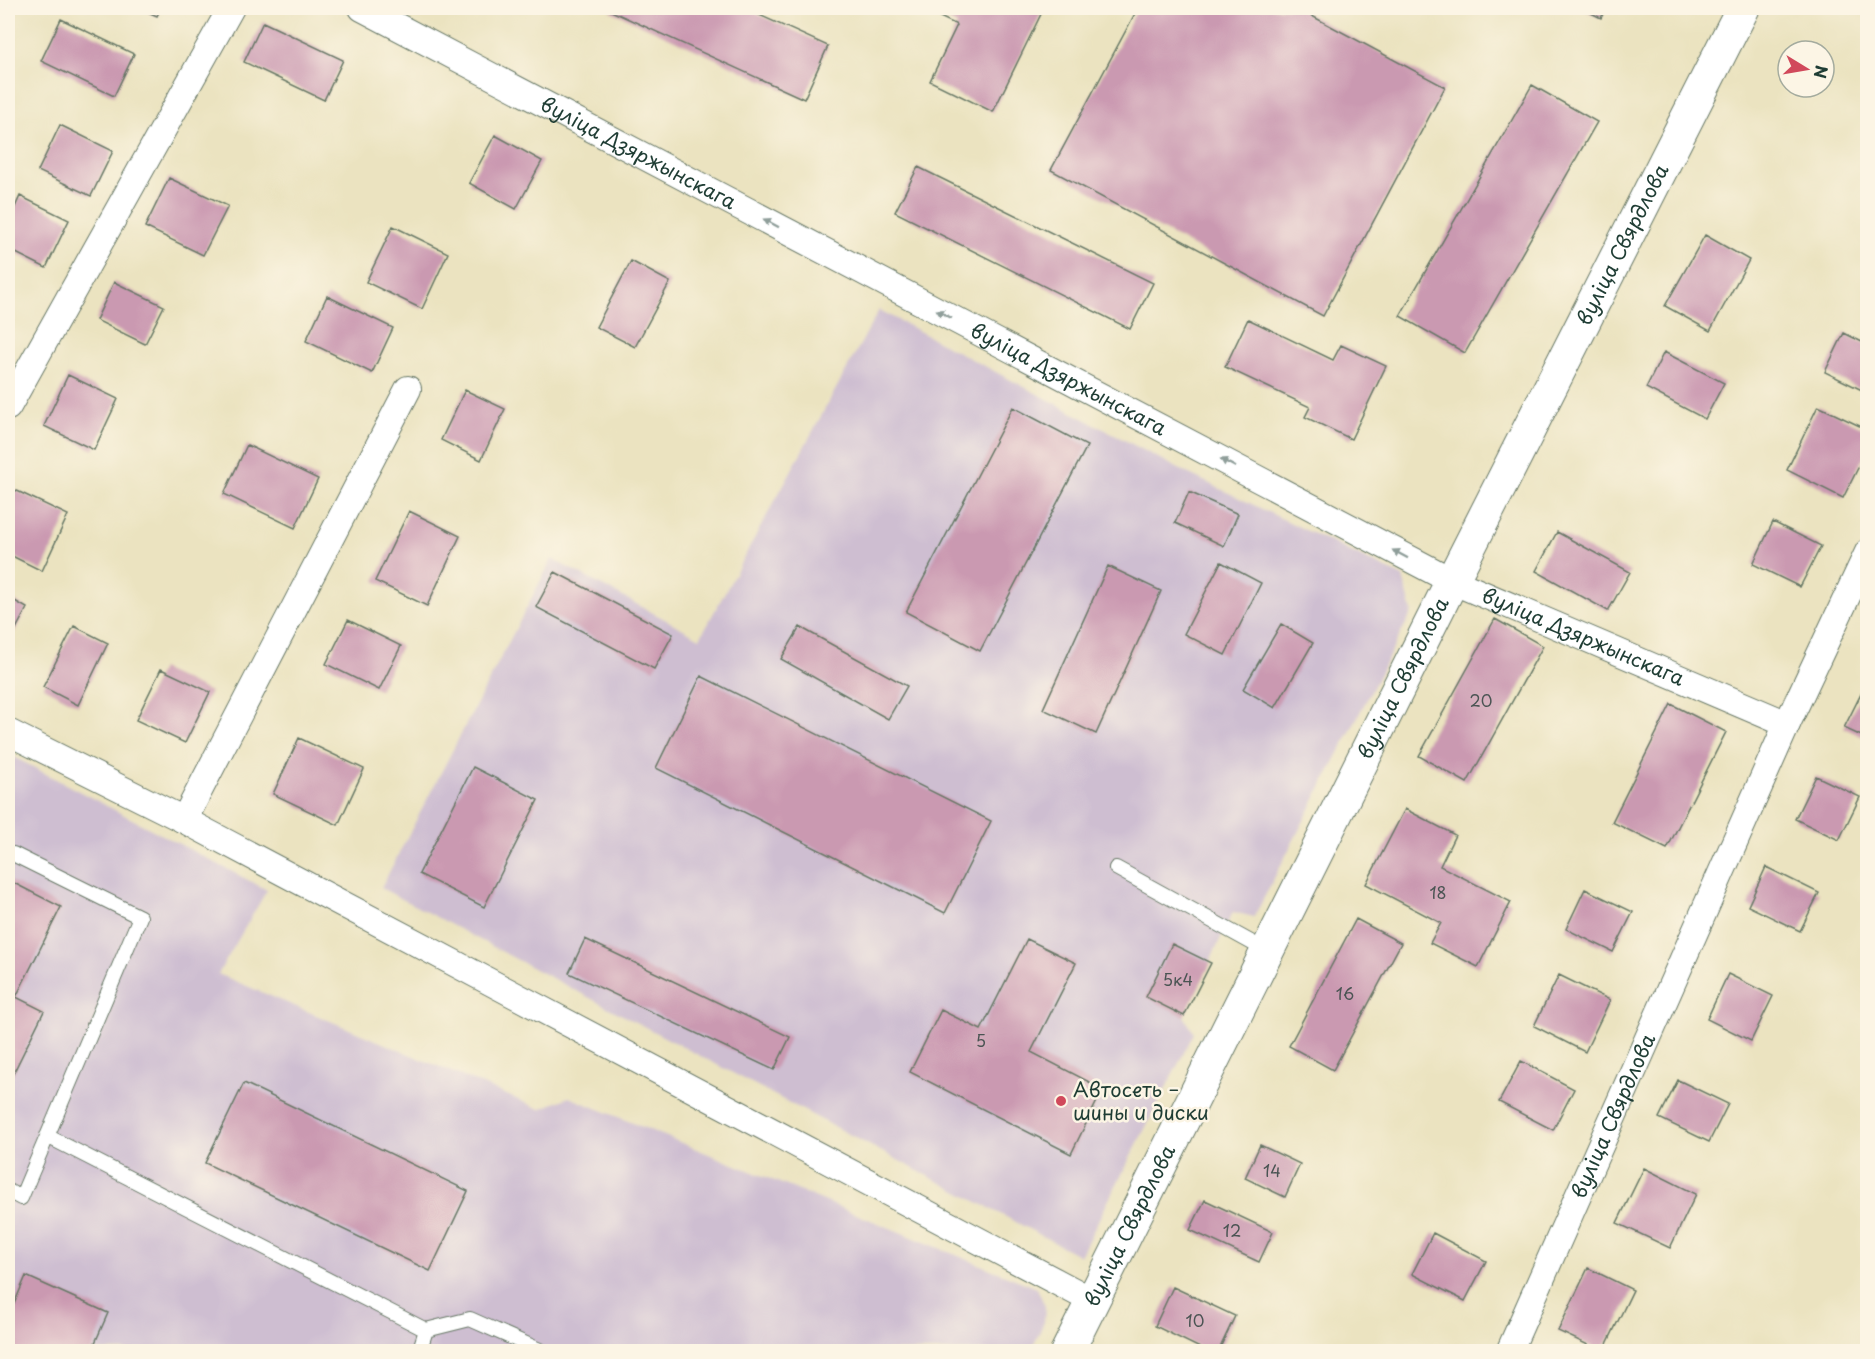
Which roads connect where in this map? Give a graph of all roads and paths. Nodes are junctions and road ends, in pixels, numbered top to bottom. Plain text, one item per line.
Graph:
1 (231, 8) edge
2 (362, 8) edge
3 (1743, 8) edge
4 (408, 389) dead end
5 (8, 407) edge
6 (1868, 552) edge
7 (1452, 581) junction
8 (1787, 724) junction
9 (8, 732) edge
10 (184, 820) junction
11 (8, 855) edge
12 (1116, 868) dead end
13 (1267, 951) junction
14 (47, 1136) junction
15 (8, 1191) edge
16 (1091, 1300) junction
17 (426, 1330) junction
18 (419, 1352) edge
19 (544, 1352) edge
20 (1067, 1352) edge
21 (1509, 1352) edge

1 - 5 street
7 -> 2 street, вуліца Дзяржынскага
3 - 7 street, вуліца Свярдлова
4 - 10 street
6 - 8 street, вуліца Свярдлова
7 - 8 street, вуліца Дзяржынскага
7 - 13 street, вуліца Свярдлова
8 - 21 street, вуліца Свярдлова
9 - 10 street
10 - 16 street
11 - 14 lane
12 - 13 lane
13 - 16 street, вуліца Свярдлова
14 - 15 lane
14 - 17 lane
16 - 20 street, вуліца Свярдлова
17 - 18 lane
17 - 19 lane

